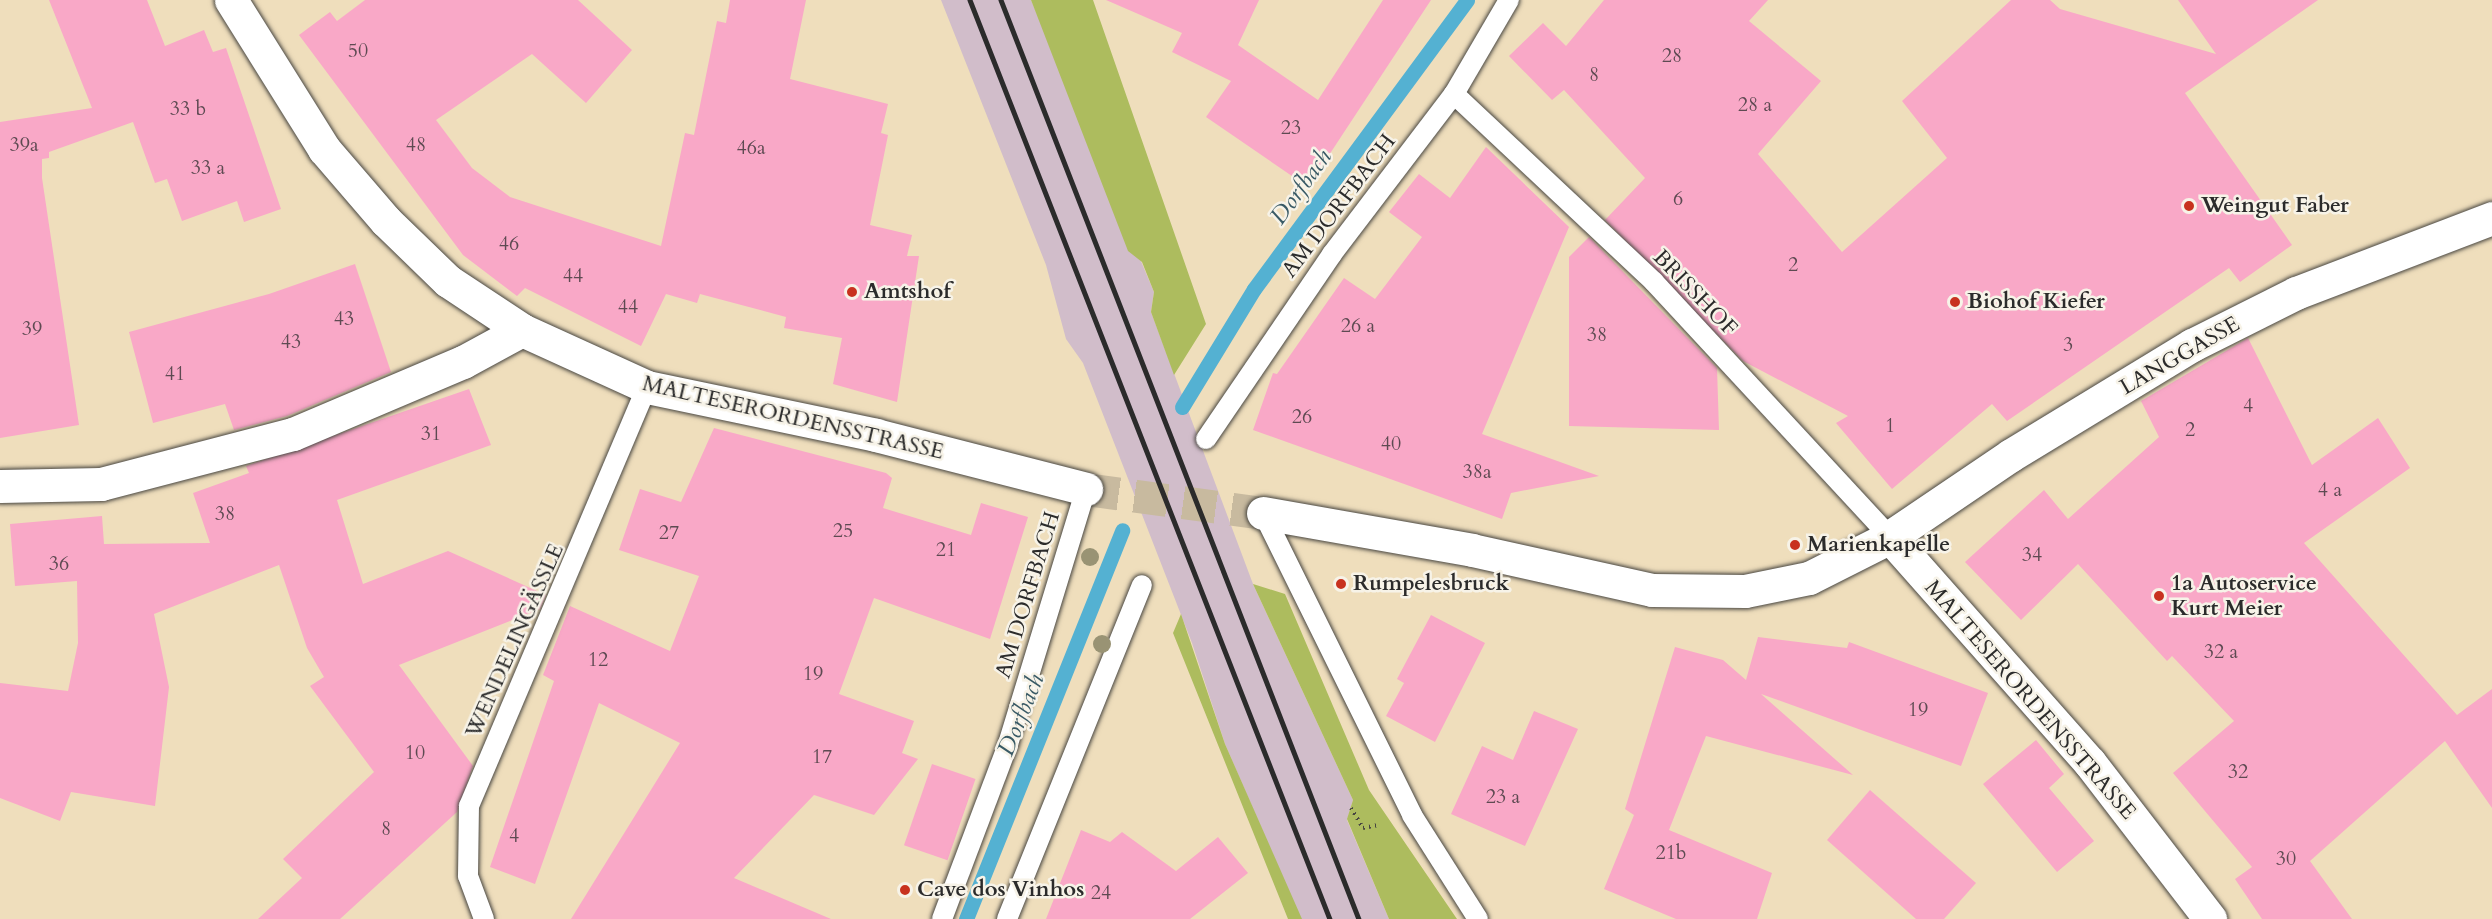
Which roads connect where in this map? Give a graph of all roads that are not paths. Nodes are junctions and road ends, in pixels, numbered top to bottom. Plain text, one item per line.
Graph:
1 (231, 0) edge
2 (1509, 0) edge
3 (1454, 94) junction
4 (2492, 218) edge
5 (522, 330) junction
6 (647, 387) junction
7 (1206, 439) dead end
8 (0, 486) edge
9 (1086, 489) joint
10 (1263, 513) joint
11 (1890, 537) junction
12 (1142, 585) dead end
13 (484, 919) edge
14 (942, 919) edge
15 (1007, 919) edge
16 (1478, 919) edge
17 (2210, 919) edge

1 - 5 street, MALTESERORDENSSTRASSE
2 - 3 lane, AM DORFBACH
3 - 7 lane, AM DORFBACH
3 - 11 lane, BRISSHOF
4 - 11 street, LANGGASSE
5 - 6 street, MALTESERORDENSSTRASSE
5 - 8 street
6 - 9 street, MALTESERORDENSSTRASSE
6 - 13 lane, WENDELINGÄSSLE
9 - 14 lane, AM DORFBACH
10 - 11 street
10 - 16 lane
11 - 17 street, MALTESERORDENSSTRASSE
12 - 15 lane

